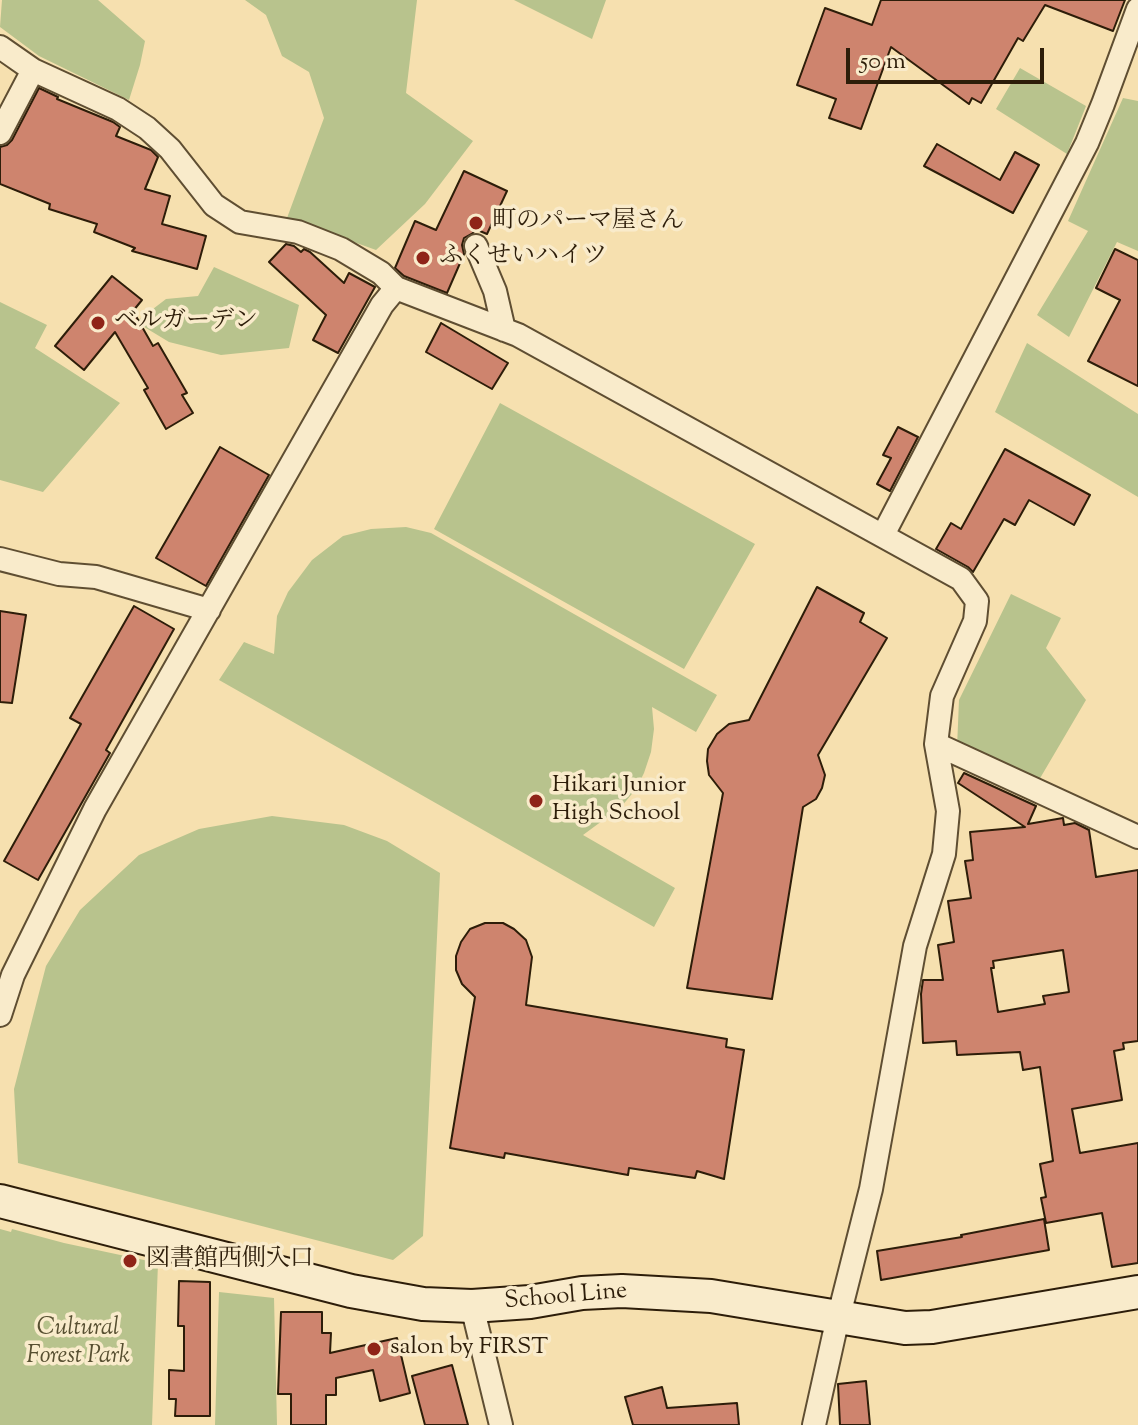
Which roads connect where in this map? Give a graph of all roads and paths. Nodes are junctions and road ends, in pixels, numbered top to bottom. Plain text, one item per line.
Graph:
1 (1138, 9) edge
2 (0, 47) edge
3 (33, 70) junction
4 (0, 133) edge
5 (476, 246) dead end
6 (396, 288) junction
7 (504, 330) junction
8 (883, 535) junction
9 (0, 559) edge
10 (209, 610) junction
11 (936, 744) junction
12 (1138, 837) edge
13 (0, 1015) edge
14 (0, 1201) edge
15 (1138, 1292) edge
16 (472, 1306) junction
17 (839, 1318) junction
18 (501, 1425) edge
19 (814, 1425) edge

1 - 8 street
2 - 3 street
3 - 4 street
3 - 6 street
5 - 7 street
6 - 7 street
6 - 10 street
7 - 8 street
8 - 11 street
9 - 10 street
10 - 13 street
11 - 12 street
11 - 17 street
14 - 16 street, School Line
15 - 17 street, School Line
16 - 17 street, School Line
16 - 18 street
17 - 19 street

